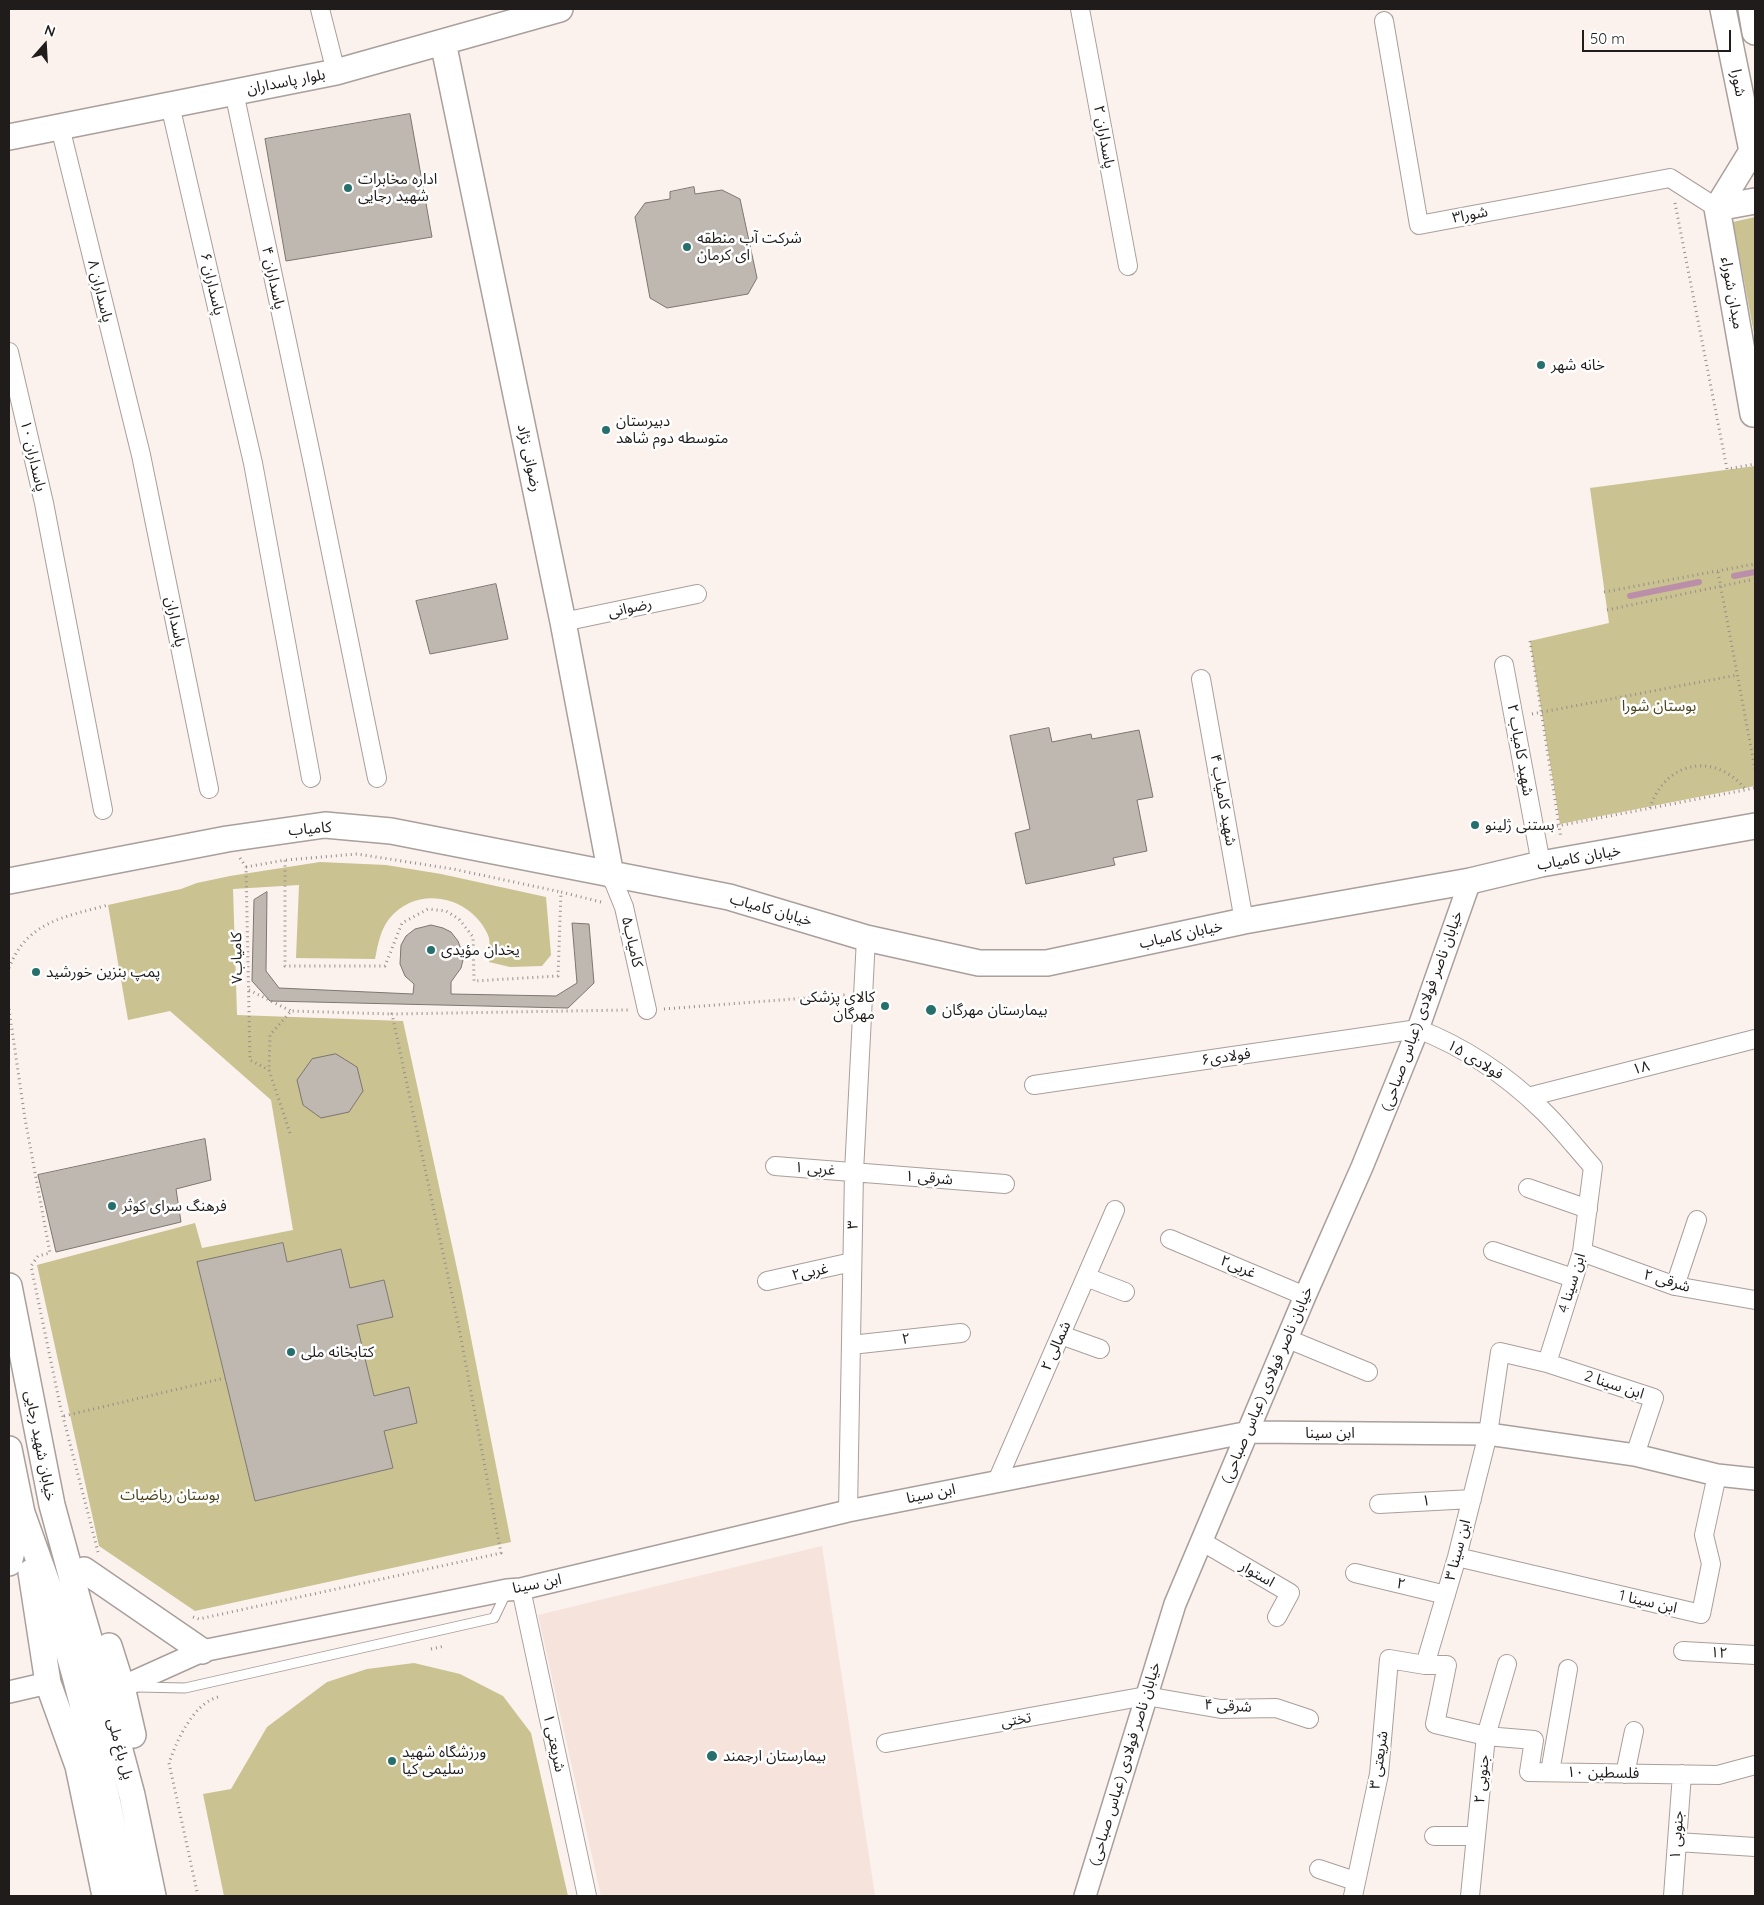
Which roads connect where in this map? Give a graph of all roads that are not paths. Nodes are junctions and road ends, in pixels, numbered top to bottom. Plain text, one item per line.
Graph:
1 (320, 9) edge
2 (560, 9) edge
3 (1080, 9) edge
4 (1723, 9) edge
5 (1751, 9) edge
6 (1384, 21) dead end
7 (1755, 32) edge
8 (443, 42) junction
9 (336, 72) junction
10 (234, 92) junction
11 (170, 105) junction
12 (60, 127) junction
13 (9, 137) edge
14 (1755, 201) edge
15 (1716, 208) junction
16 (1128, 266) dead end
17 (9, 352) edge
18 (1755, 415) edge
19 (141, 455) joint
20 (697, 594) dead end
21 (563, 622) junction
22 (1504, 665) dead end
23 (1202, 680) dead end
24 (311, 778) dead end
25 (377, 778) dead end
26 (209, 789) dead end
27 (103, 810) dead end
28 (1755, 826) edge
29 (1553, 862) junction
30 (611, 875) junction
31 (9, 881) edge
32 (1470, 881) junction
33 (1244, 921) junction
34 (866, 938) junction
35 (647, 1010) road end
36 (1418, 1029) junction
37 (1755, 1039) edge
38 (1034, 1085) dead end
39 (1528, 1097) junction
40 (775, 1166) dead end
41 (854, 1172) junction
42 (1004, 1184) dead end
43 (1528, 1188) dead end
44 (1588, 1209) junction
45 (1116, 1210) dead end
46 (1697, 1220) dead end
47 (1170, 1239) dead end
48 (1494, 1251) dead end
49 (1582, 1252) junction
50 (852, 1262) junction
51 (1086, 1277) junction
52 (1573, 1278) junction
53 (767, 1281) dead end
54 (9, 1286) edge
55 (1675, 1286) junction
56 (1125, 1292) dead end
57 (1305, 1296) junction
58 (1755, 1300) edge
59 (962, 1333) dead end
60 (1061, 1335) junction
61 (1288, 1339) junction
62 (851, 1345) junction
63 (1100, 1348) dead end
64 (1547, 1362) junction
65 (1368, 1372) dead end
66 (1249, 1432) junction
67 (1488, 1434) junction
68 (9, 1449) edge
69 (1635, 1454) junction
70 (1717, 1475) junction
71 (1755, 1479) edge
72 (997, 1481) junction
73 (48, 1486) junction
74 (1472, 1499) junction
75 (1380, 1504) dead end
76 (848, 1512) junction
77 (22, 1513) junction
78 (1201, 1541) junction
79 (1457, 1557) junction
80 (9, 1563) edge
81 (84, 1570) junction
82 (1356, 1573) dead end
83 (514, 1590) junction
84 (1446, 1595) junction
85 (67, 1606) junction
86 (1277, 1617) dead end
87 (1684, 1650) dead end
88 (202, 1651) junction
89 (1755, 1655) edge
90 (1507, 1664) dead end
91 (1426, 1665) junction
92 (1568, 1669) dead end
93 (48, 1683) junction
94 (122, 1686) junction
95 (9, 1692) edge
96 (1146, 1696) junction
97 (1309, 1719) dead end
98 (1634, 1731) dead end
99 (1486, 1736) junction
100 (886, 1743) dead end
101 (1755, 1766) edge
102 (1550, 1772) junction
103 (1625, 1774) junction
104 (1682, 1774) junction
105 (1434, 1836) dead end
106 (1476, 1836) junction
107 (1677, 1842) junction
108 (1755, 1847) edge
109 (1319, 1869) dead end
110 (1354, 1888) edge
111 (104, 1896) edge
112 (128, 1896) edge
113 (153, 1896) edge
114 (168, 1896) edge
115 (587, 1896) edge
116 (1084, 1896) edge
117 (1470, 1896) edge
118 (1673, 1896) edge

1 - 9 street
2 - 8 main road, بلوار پاسداران
3 - 16 street, پاسداران ۲
4 - 15 main road, شورا
5 - 7 main road
6 - 15 street, شورا۳
8 - 9 main road, بلوار پاسداران
8 - 21 main road, رضوانی نژاد
9 - 10 main road, بلوار پاسداران
10 - 11 main road, بلوار پاسداران
10 - 25 street, پاسداران ۴
11 - 12 main road, بلوار پاسداران
11 - 24 street, پاسداران ۶
12 - 13 main road, بلوار پاسداران
12 - 19 street, پاسداران ۸
14 - 15 main road
15 - 18 main road, میدان شوراء
17 - 27 street, پاسداران ۱۰
19 - 26 street, پاسداران
20 - 21 street, رضوانی
21 - 30 main road, رضوانی نژاد
22 - 29 street, شهید کامیاب ۲
23 - 33 street, شهید کامیاب ۴
28 - 29 main road, خیابان کامیاب
29 - 32 main road, خیابان کامیاب
30 - 31 main road, کامیاب
30 - 34 main road, خیابان کامیاب
30 - 35 street, کامیاب۵
32 - 33 main road, خیابان کامیاب
32 - 36 street, خیابان ناصر فولادی (عباس صباحی)
33 - 34 main road, خیابان کامیاب
34 - 41 street, ۳
36 - 38 street, فولادی۶
36 - 39 street, فولادی ۱۵
36 - 57 street, خیابان ناصر فولادی (عباس صباحی)
37 - 39 street, ۱۸
39 - 44 street, ابن سینا 4
40 - 41 street, ۱ غربی
41 - 42 street, ۱ شرقی
41 - 50 street, ۳
43 - 44 street
44 - 49 street, ابن سینا 4
45 - 51 street, ۲ شمالی
46 - 55 street
47 - 57 street, غربی۲
48 - 52 street
49 - 52 street, ابن سینا 4
49 - 55 street, ۲ شرقی
50 - 53 street, غربی۲
50 - 62 street, ۳
51 - 56 street
51 - 60 street, ۲ شمالی
52 - 64 street, ابن سینا 4
54 - 73 main road, خیابان شهید رجایی
55 - 58 street, ۲ شرقی
57 - 61 street, خیابان ناصر فولادی (عباس صباحی)
59 - 62 street, ۲
60 - 63 street
60 - 72 street, ۲ شمالی
61 - 65 street
61 - 66 street, خیابان ناصر فولادی (عباس صباحی)
62 - 76 street, ۳
64 - 67 street
64 - 69 street, ابن سینا 2
66 - 67 street, ابن سینا
66 - 72 street, ابن سینا
66 - 78 street, خیابان ناصر فولادی (عباس صباحی)
67 - 69 street, ابن سینا
67 - 74 street, ابن سینا ۳
68 - 77 main road, خیابان شهید رجایی
69 - 70 street, ابن سینا
70 - 71 street, ابن سینا
70 - 79 street, ابن سینا 1
72 - 76 street, ابن سینا
73 - 81 main road
73 - 85 main road, خیابان شهید رجایی
74 - 75 street, ۱
74 - 79 street, ابن سینا ۳
76 - 83 street, ابن سینا
77 - 80 main road
77 - 85 main road, خیابان شهید رجایی
77 - 93 main road
78 - 86 street, استوار
78 - 96 street, خیابان ناصر فولادی (عباس صباحی)
79 - 84 street, ابن سینا ۳
81 - 88 main road
81 - 94 main road
82 - 84 street, ۲
83 - 88 street, ابن سینا
83 - 94 lane
83 - 115 street, شریعتی ۱
84 - 91 street, ابن سینا ۳
85 - 112 main road, پل باغ ملی
85 - 113 main road, پل باغ ملی
87 - 89 street, ۱۲
88 - 94 street, ابن سینا
90 - 99 street
91 - 99 street, ۲ جنوبی
91 - 110 street, شریعتی ۳
92 - 102 street
93 - 95 street
93 - 111 main road
94 - 114 main road
96 - 97 street, ۴ شرقی
96 - 100 street, تختی
96 - 116 street, خیابان ناصر فولادی (عباس صباحی)
98 - 103 street
99 - 102 street, فلسطین ۱۰
99 - 106 street, ۲ جنوبی
101 - 104 street, فلسطین ۱۰
102 - 103 street, فلسطین ۱۰
103 - 104 street, فلسطین ۱۰
104 - 107 street, ۱ جنوبی
105 - 106 street
106 - 117 street, ۲ جنوبی
107 - 108 street
107 - 118 street, ۱ جنوبی
109 - 110 street

